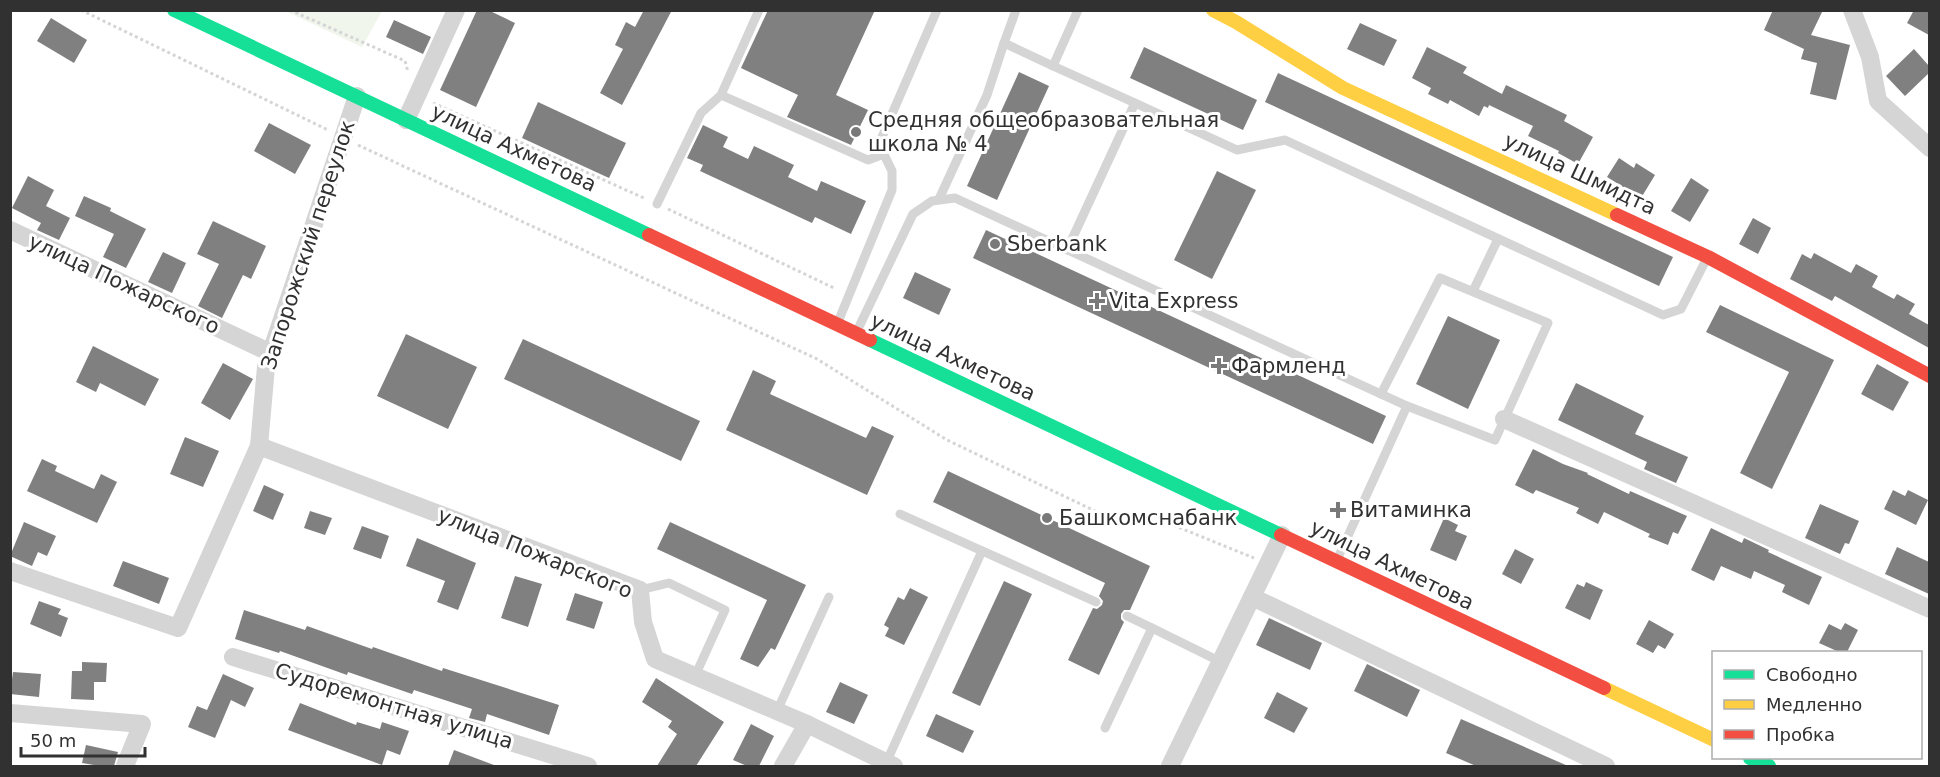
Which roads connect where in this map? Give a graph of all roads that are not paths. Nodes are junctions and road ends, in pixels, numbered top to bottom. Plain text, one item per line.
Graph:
1 (174, 10) edge
2 (456, 10) edge
3 (759, 10) edge
4 (937, 10) edge
5 (1016, 10) edge
6 (1078, 10) edge
7 (1213, 10) edge
8 (1852, 10) edge
9 (1239, 16) edge
10 (1004, 43) junction
11 (1053, 66) junction
12 (721, 95) junction
13 (357, 96) junction
14 (1135, 104) junction
15 (406, 120) junction
16 (1929, 148) edge
17 (884, 154) junction
18 (939, 198) junction
19 (657, 204) road end
20 (10, 230) edge
21 (1498, 239) junction
22 (1067, 250) junction
23 (1708, 257) junction
24 (1473, 291) junction
25 (837, 324) junction
26 (855, 334) junction
27 (271, 353) junction
28 (1929, 376) edge
29 (1381, 394) junction
30 (1407, 406) junction
31 (1504, 419) junction
32 (259, 446) junction
33 (900, 514) dead end
34 (1282, 535) junction
35 (982, 551) junction
36 (1336, 562) junction
37 (10, 571) edge
38 (640, 590) junction
39 (829, 597) dead end
40 (1252, 597) junction
41 (1096, 602) dead end
42 (1929, 609) edge
43 (1127, 616) dead end
44 (1152, 628) junction
45 (233, 657) dead end
46 (1221, 662) junction
47 (695, 676) junction
48 (777, 711) junction
49 (10, 713) edge
50 (807, 724) junction
51 (1105, 728) dead end
52 (1712, 740) edge
53 (890, 765) edge
54 (125, 766) edge
55 (588, 766) edge
56 (783, 766) edge
57 (1170, 766) edge
58 (1606, 766) edge

1 - 13 main road, улица Ахметова
2 - 15 street
3 - 12 lane
4 - 17 lane
5 - 10 lane
6 - 11 lane
7 - 9 main road, улица Шмидта
8 - 16 street
9 - 23 main road, улица Шмидта
10 - 11 lane
10 - 18 lane
11 - 14 lane
12 - 17 lane
12 - 19 lane
13 - 15 main road, улица Ахметова
13 - 27 street, Запорожский переулок
14 - 21 lane
14 - 22 lane
15 - 25 main road, улица Ахметова
17 - 25 lane
18 - 22 lane
18 - 26 lane
20 - 27 street, улица Пожарского
21 - 23 lane
21 - 24 lane
22 - 29 lane
23 - 28 main road, улица Шмидта
24 - 29 lane
24 - 31 lane
25 - 26 main road, улица Ахметова
26 - 34 main road, улица Ахметова
27 - 32 street, Запорожский переулок
29 - 30 lane
30 - 31 lane
30 - 36 lane
31 - 42 street
32 - 37 street, Запорожский переулок
32 - 38 street, улица Пожарского
33 - 35 lane
34 - 36 main road, улица Ахметова
34 - 40 street
35 - 41 lane
35 - 53 lane
36 - 52 main road, улица Ахметова
38 - 47 street, улица Пожарского
38 - 47 lane
39 - 48 lane
40 - 46 street
40 - 58 street
43 - 44 lane
44 - 46 lane
44 - 51 lane
45 - 55 street, Судоремонтная улица
46 - 57 street
47 - 48 street, улица Пожарского
48 - 50 street, улица Пожарского
49 - 54 street
50 - 53 street, улица Пожарского
50 - 56 street

